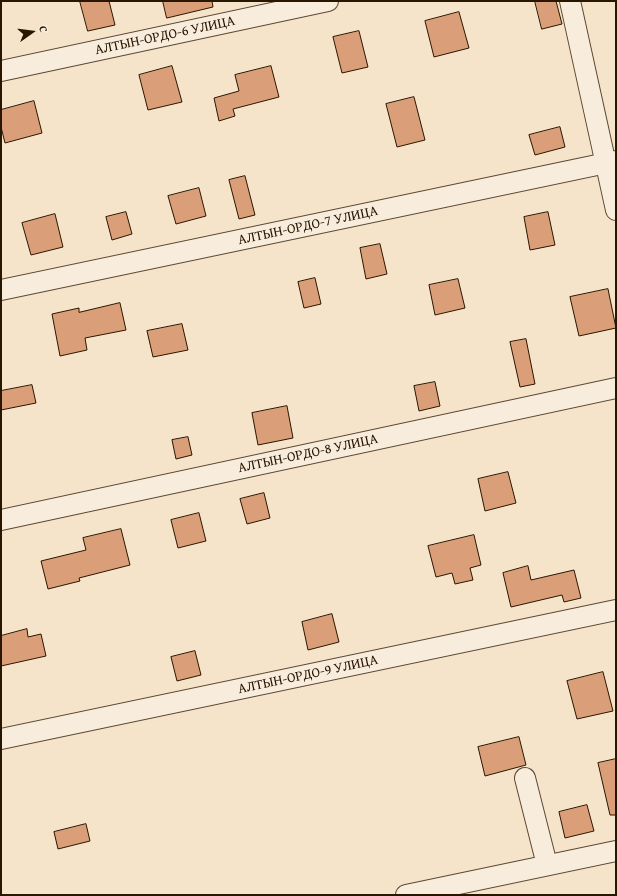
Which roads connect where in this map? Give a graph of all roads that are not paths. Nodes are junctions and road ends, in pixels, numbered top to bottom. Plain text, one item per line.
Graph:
1 (328, 1) edge
2 (570, 1) edge
3 (1, 71) edge
4 (611, 162) edge
5 (616, 210) edge
6 (1, 290) edge
7 (616, 388) edge
8 (1, 520) edge
9 (616, 610) edge
10 (1, 739) edge
11 (525, 778) dead end
12 (616, 851) edge
13 (547, 865) junction
14 (406, 895) edge

1 - 3 street, АЛТЫН-ОРДО-6 УЛИЦА
2 - 4 street
4 - 5 street
4 - 6 street, АЛТЫН-ОРДО-7 УЛИЦА
7 - 8 street, АЛТЫН-ОРДО-8 УЛИЦА
9 - 10 street, АЛТЫН-ОРДО-9 УЛИЦА
11 - 13 street
12 - 13 street
13 - 14 street

